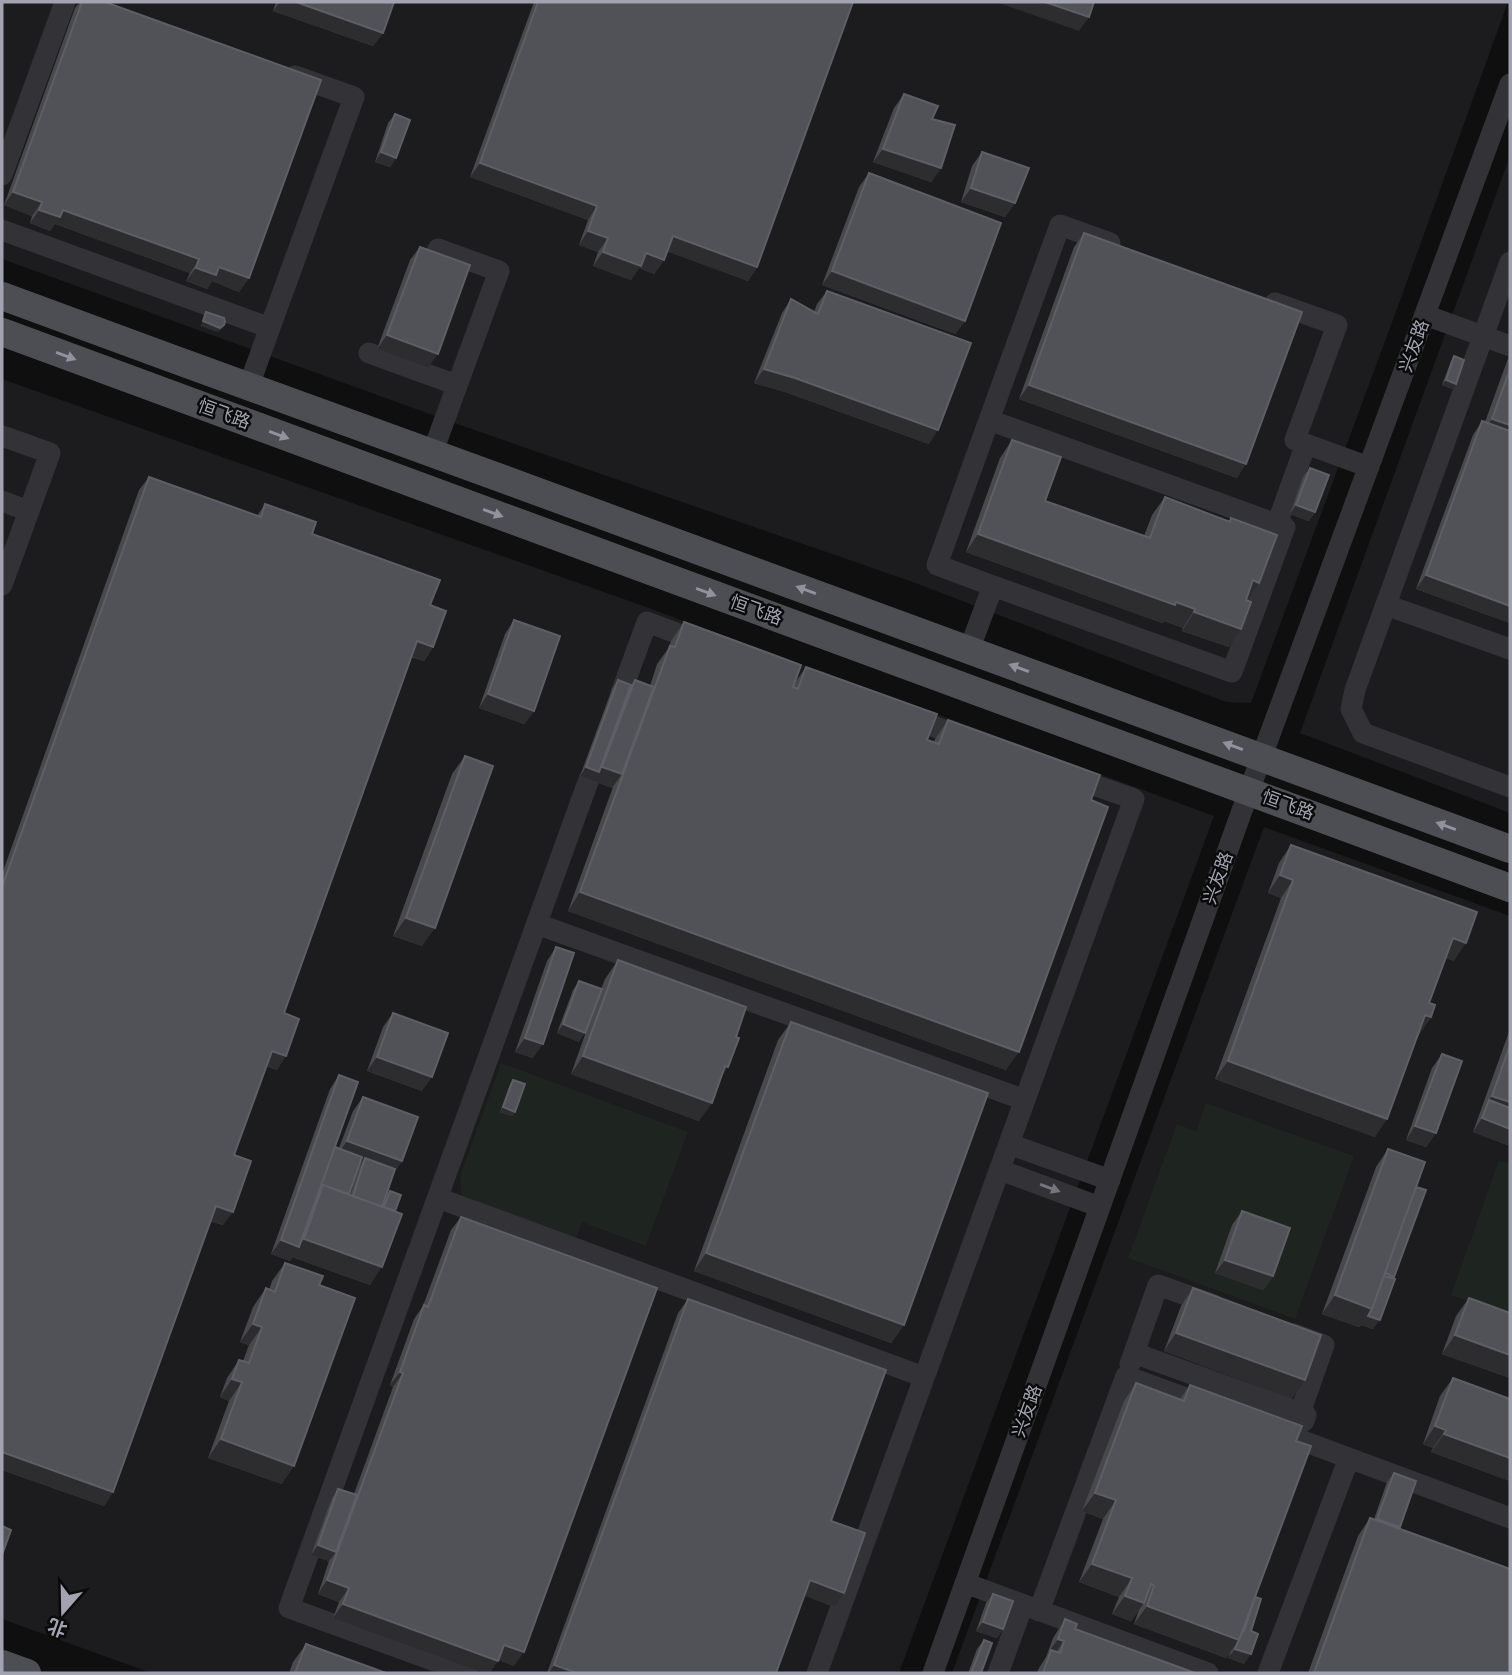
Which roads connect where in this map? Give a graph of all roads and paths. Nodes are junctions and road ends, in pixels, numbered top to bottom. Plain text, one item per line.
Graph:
1 (65, 2) edge
2 (275, 69) edge
3 (1510, 84) edge
4 (2, 175) edge
5 (2, 230) edge
6 (1123, 247) edge
7 (438, 249) dead end
8 (1510, 262) edge
9 (2, 296) edge
10 (1261, 298) edge
11 (1425, 315) junction
12 (270, 328) junction
13 (2, 332) edge
14 (1483, 336) junction
15 (1510, 346) edge
16 (369, 353) dead end
17 (457, 385) junction
18 (248, 388) junction
19 (989, 420) junction
20 (2, 436) edge
21 (1306, 444) junction
22 (432, 454) junction
23 (1369, 467) junction
24 (2, 501) edge
25 (29, 511) junction
26 (1277, 524) junction
27 (2, 586) edge
28 (992, 586) junction
29 (1386, 605) junction
30 (1510, 649) edge
31 (723, 650) edge
32 (969, 650) junction
33 (621, 692) edge
34 (890, 711) edge
35 (993, 748) edge
36 (1263, 757) junction
37 (1044, 767) edge
38 (589, 779) edge
39 (1510, 787) edge
40 (1250, 791) junction
41 (1510, 849) edge
42 (1510, 888) edge
43 (537, 924) junction
44 (1025, 1100) junction
45 (1009, 1144) junction
46 (1000, 1170) junction
47 (1110, 1180) junction
48 (438, 1198) junction
49 (1100, 1207) junction
50 (1235, 1313) edge
51 (1273, 1327) edge
52 (1134, 1353) junction
53 (1126, 1376) junction
54 (924, 1377) junction
55 (1224, 1412) edge
56 (1300, 1413) junction
57 (1248, 1421) edge
58 (1297, 1439) junction
59 (1349, 1458) junction
60 (1510, 1518) edge
61 (965, 1583) junction
62 (1031, 1608) junction
63 (2, 1664) edge
64 (27, 1673) edge
65 (468, 1673) edge
66 (817, 1673) edge
67 (933, 1673) edge
68 (998, 1673) edge
69 (1208, 1673) edge
70 (1268, 1673) edge

1 - 4 street
2 - 12 street
3 - 11 street, 兴友路
5 - 12 street
6 - 19 street
7 - 17 street
8 - 14 street
9 - 18 main road, 恒飞路
10 - 21 street
11 - 14 street
11 - 23 street, 兴友路
12 - 18 street
13 -> 40 main road, 恒飞路
14 - 15 street
14 - 29 street
16 - 17 street
17 - 22 street
18 - 22 main road, 恒飞路
19 - 26 street
19 - 28 street
20 - 25 street
21 - 23 street
21 - 26 street
32 -> 22 main road, 恒飞路
23 - 36 street, 兴友路
24 - 25 street
25 - 27 street
26 - 28 street
28 - 32 street
29 - 30 street
29 - 39 street
31 - 33 street
36 -> 32 main road, 恒飞路
34 - 35 street
36 - 40 street, 兴友路
41 -> 36 main road, 恒飞路
37 - 44 street
38 - 43 street
40 - 42 main road, 恒飞路
40 - 47 street, 兴友路
43 - 44 street
43 - 48 street
44 - 45 street
45 - 46 street
45 - 47 street
46 -> 49 street
46 - 54 street
47 - 49 street, 兴友路
48 - 54 street
48 - 65 street
49 - 61 street, 兴友路
50 - 52 street
51 - 56 street
52 - 53 street
52 - 56 street
53 - 55 street
53 - 62 street
54 - 66 street
56 - 58 street
57 - 58 street
58 - 59 street
59 - 60 street
59 - 70 street
61 - 62 street
61 - 67 street, 兴友路
62 - 68 street
62 - 69 street
63 - 64 main road

